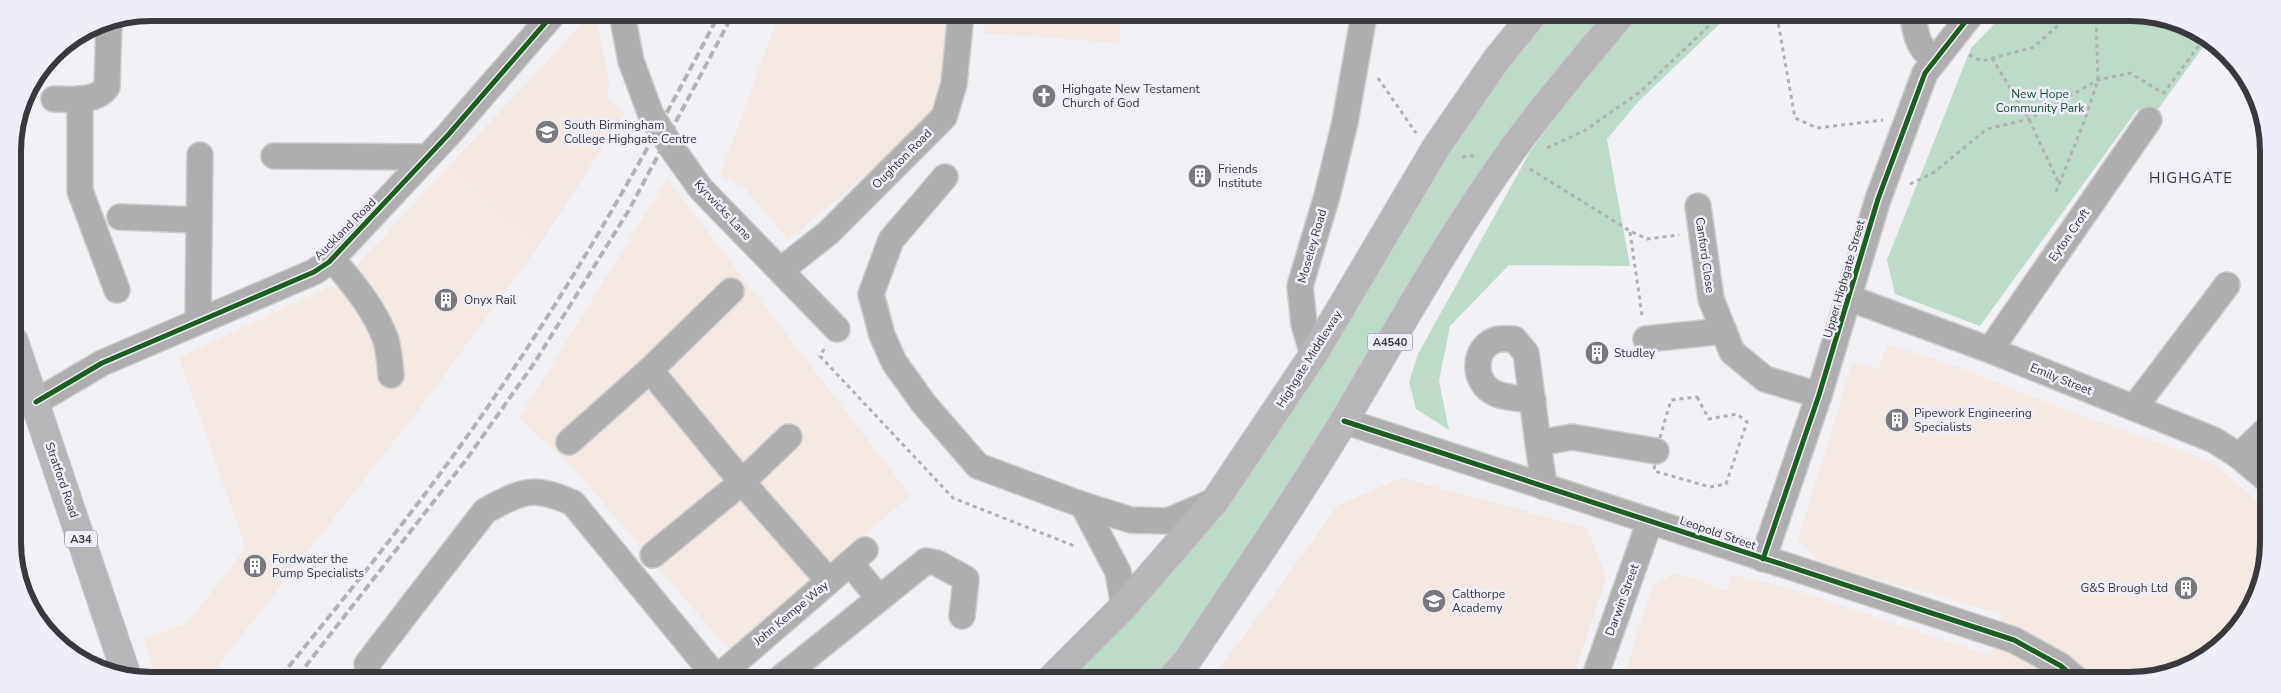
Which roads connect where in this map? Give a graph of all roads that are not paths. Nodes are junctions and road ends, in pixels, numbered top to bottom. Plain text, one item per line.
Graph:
1 (547, 21) edge
2 (623, 21) edge
3 (961, 21) edge
4 (1363, 21) edge
5 (1528, 21) edge
6 (1616, 21) edge
7 (1914, 21) edge
8 (1966, 21) edge
9 (109, 29) edge
10 (1940, 53) junction
11 (54, 99) dead end
12 (80, 99) junction
13 (2149, 120) road end
14 (200, 155) dead end
15 (274, 156) dead end
16 (427, 158) junction
17 (945, 177) dead end
18 (1698, 206) dead end
19 (120, 218) dead end
20 (198, 220) junction
21 (332, 259) junction
22 (781, 270) junction
23 (2227, 286) dead end
24 (117, 290) dead end
25 (731, 291) dead end
26 (1849, 298) junction
27 (198, 322) junction
28 (837, 329) dead end
29 (1724, 331) junction
30 (1646, 339) road end
31 (1990, 350) junction
32 (1314, 354) junction
33 (21, 362) edge
34 (650, 370) junction
35 (391, 375) dead end
36 (1819, 395) junction
37 (1533, 400) dead end
38 (36, 402) junction
39 (2134, 408) junction
40 (1344, 420) junction
41 (2260, 436) edge
42 (789, 437) dead end
43 (569, 442) dead end
44 (1538, 443) junction
45 (1656, 451) road end
46 (2239, 456) junction
47 (2260, 474) edge
48 (742, 482) junction
49 (1544, 487) junction
50 (1215, 500) junction
51 (1083, 505) junction
52 (1650, 521) junction
53 (653, 555) dead end
54 (1763, 559) junction
55 (829, 581) junction
56 (879, 598) junction
57 (1124, 606) junction
58 (962, 616) dead end
59 (367, 664) dead end
60 (125, 669) edge
61 (1178, 671) edge
62 (1597, 671) edge
63 (2066, 671) edge
64 (718, 672) edge
65 (727, 672) edge
66 (789, 672) edge
67 (1058, 672) edge

1 - 16 street, Auckland Road
2 - 22 street, Kyrwicks Lane
3 - 22 street, Oughton Road
4 - 32 street, Moseley Road
5 - 32 highway, Highgate Middleway
6 - 40 highway, A4540
7 - 10 street
8 - 10 street, Upper Highgate Street
9 - 12 street
10 - 26 street, Upper Highgate Street
11 - 12 street
12 - 24 street
13 - 31 street, Eyton Croft
14 - 20 street
15 - 16 street
16 - 21 street, Auckland Road
17 - 51 street
18 - 29 street, Canford Close
19 - 20 street
20 - 27 street
21 - 27 street, Auckland Road
21 - 35 street
22 - 28 street, Kyrwicks Lane
23 - 39 street
25 - 34 street
26 - 31 street, Emily Street
26 - 36 street, Upper Highgate Street
27 - 38 street, Auckland Road
29 - 30 street
29 - 36 street, Canford Close
31 - 39 street, Emily Street
32 - 50 highway, Highgate Middleway
33 - 38 highway, Stratford Road / A34
34 - 43 street
34 - 48 street
36 - 54 street, Upper Highgate Street
37 - 44 street
38 - 60 highway, Stratford Road / A34
39 - 46 street, Emily Street
40 - 49 street, Leopold Street
40 - 61 highway, A4540
41 - 46 street
42 - 48 street
44 - 45 street
44 - 49 street
46 - 47 street, Emily Street
48 - 53 street
48 - 55 street
49 - 52 street, Leopold Street
50 - 51 street
50 - 57 highway, Highgate Middleway
51 - 57 street
52 - 54 street, Leopold Street
52 - 62 street, Darwin Street
54 - 63 street, Leopold Street
55 - 56 street, John Kempe Way
55 - 65 street, John Kempe Way
56 - 58 street
56 - 66 street
57 - 67 highway, Highgate Middleway
59 - 64 street

